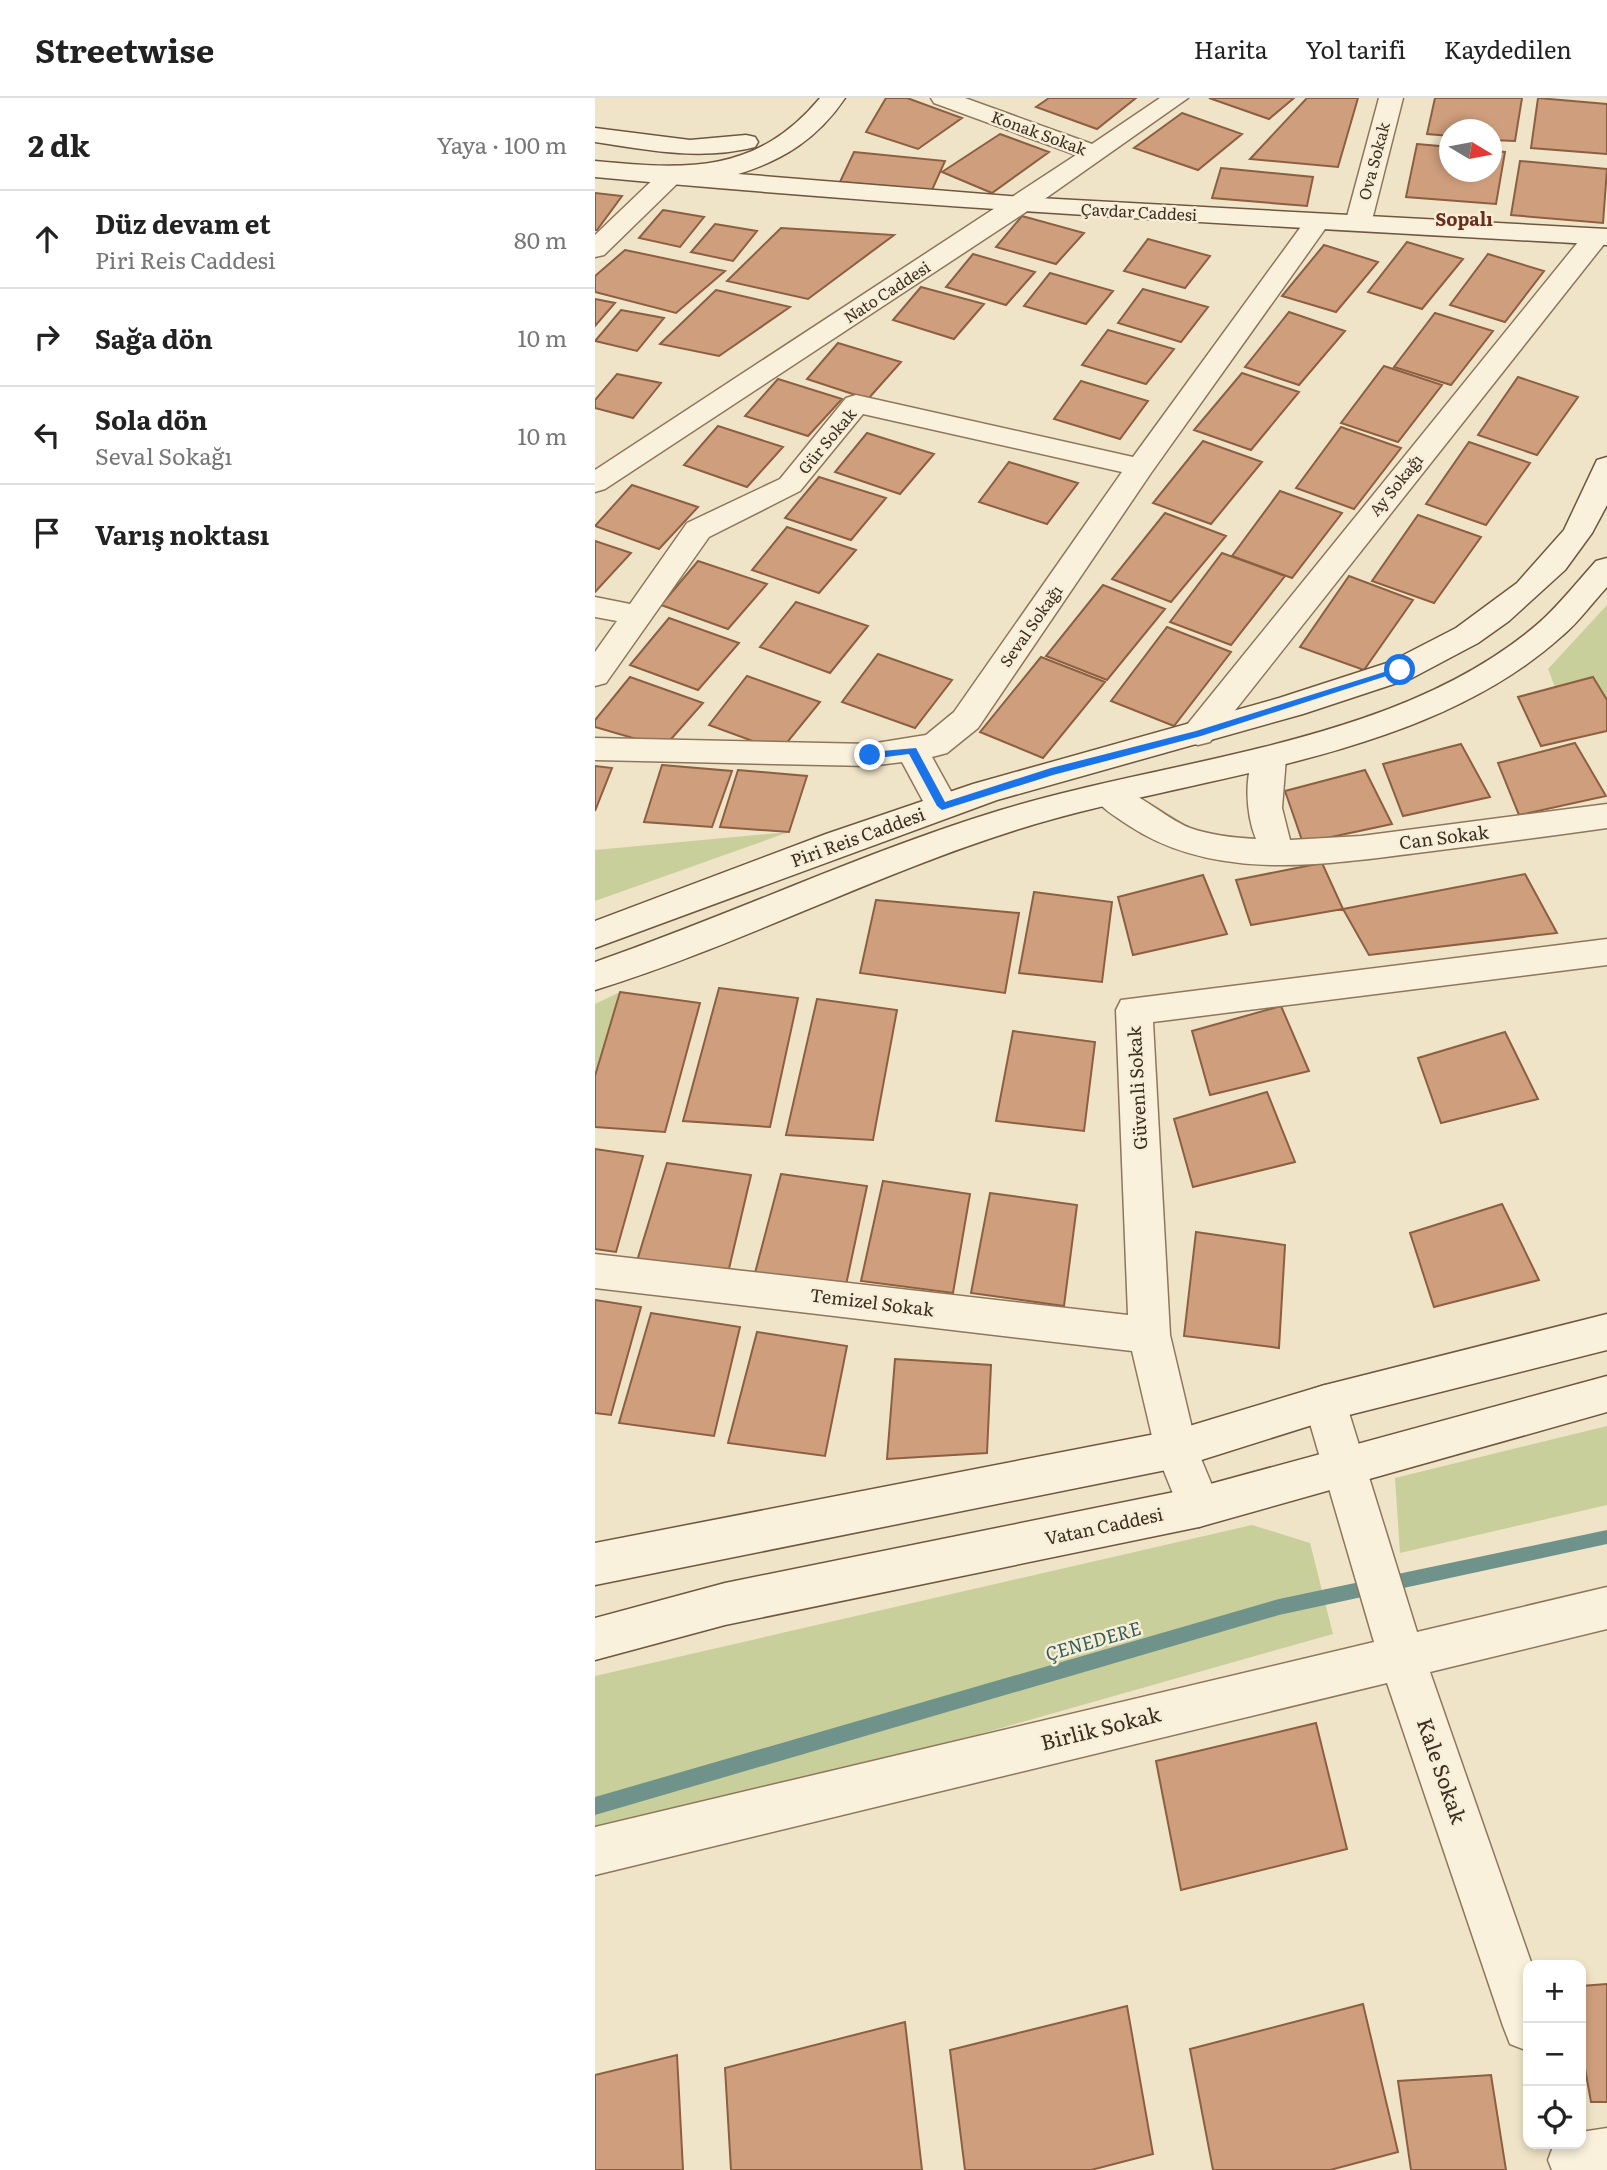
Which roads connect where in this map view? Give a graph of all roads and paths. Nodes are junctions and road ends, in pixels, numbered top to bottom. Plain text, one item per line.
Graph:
1 (813, 98) edge
2 (833, 98) edge
3 (943, 98) edge
4 (1175, 98) edge
5 (1391, 98) edge
6 (797, 120) junction
7 (595, 135) edge
8 (777, 153) junction
9 (1095, 154) junction
10 (595, 169) edge
11 (673, 174) junction
12 (814, 190) junction
13 (1020, 205) junction
14 (1317, 222) junction
15 (1358, 224) junction
16 (1601, 237) edge
17 (595, 249) edge
18 (1607, 466) edge
19 (1140, 467) junction
20 (595, 483) edge
21 (1607, 568) edge
22 (595, 607) edge
23 (636, 615) junction
24 (595, 674) edge
25 (1198, 734) junction
26 (595, 749) edge
27 (912, 750) junction
28 (1269, 758) junction
29 (1109, 794) junction
30 (942, 806) junction
31 (1607, 816) edge
32 (1280, 855) junction
33 (595, 935) edge
34 (1607, 952) edge
35 (595, 976) edge
36 (595, 1271) edge
37 (1607, 1332) edge
38 (1149, 1335) junction
39 (1607, 1394) edge
40 (1325, 1403) junction
41 (1176, 1449) junction
42 (1345, 1468) junction
43 (1199, 1507) junction
44 (595, 1564) edge
45 (1607, 1608) edge
46 (1396, 1636) junction
47 (595, 1639) edge
48 (595, 1851) edge
49 (1527, 2023) edge

1 - 6 street
2 - 8 street, Çavdar Caddesi
3 - 9 street, Konak Sokak
4 - 9 street, Nato Caddesi
5 - 15 street, Ova Sokak
6 - 7 street
6 - 8 street
8 - 11 street, Çavdar Caddesi
8 - 12 street
9 - 13 street, Nato Caddesi
10 - 11 street, Çavdar Caddesi
11 - 12 street, Çavdar Caddesi
11 - 17 street
12 - 13 street, Çavdar Caddesi
13 - 14 street, Çavdar Caddesi
13 - 20 street, Nato Caddesi
14 - 15 street, Çavdar Caddesi
14 - 19 street, Seval Sokağı
15 - 16 street, Çavdar Caddesi
16 - 25 street, Ay Sokağı
18 - 25 street, Piri Reis Caddesi
19 - 23 street, Gür Sokak
19 - 27 street, Seval Sokağı
21 - 28 street, Piri Reis Caddesi
22 - 23 street
23 - 24 street, Gür Sokak
25 - 30 street, Piri Reis Caddesi
26 - 27 street, Seval Sokağı
27 - 30 street
28 - 29 street, Piri Reis Caddesi
28 - 32 street
29 - 32 street, Can Sokak
29 - 35 street, Piri Reis Caddesi
30 - 33 street, Piri Reis Caddesi
31 - 32 street, Can Sokak
34 - 38 street, Güvenli Sokak
36 - 38 street, Temizel Sokak
37 - 40 street
38 - 41 street, Güvenli Sokak
39 - 42 street, Vatan Caddesi
40 - 41 street
40 - 42 street, Kale Sokak
41 - 43 street, Güvenli Sokak
41 - 44 street
42 - 43 street, Vatan Caddesi
42 - 46 street, Kale Sokak
43 - 47 street, Vatan Caddesi
45 - 46 street, Birlik Sokak
46 - 48 street, Birlik Sokak
46 - 49 street, Kale Sokak

